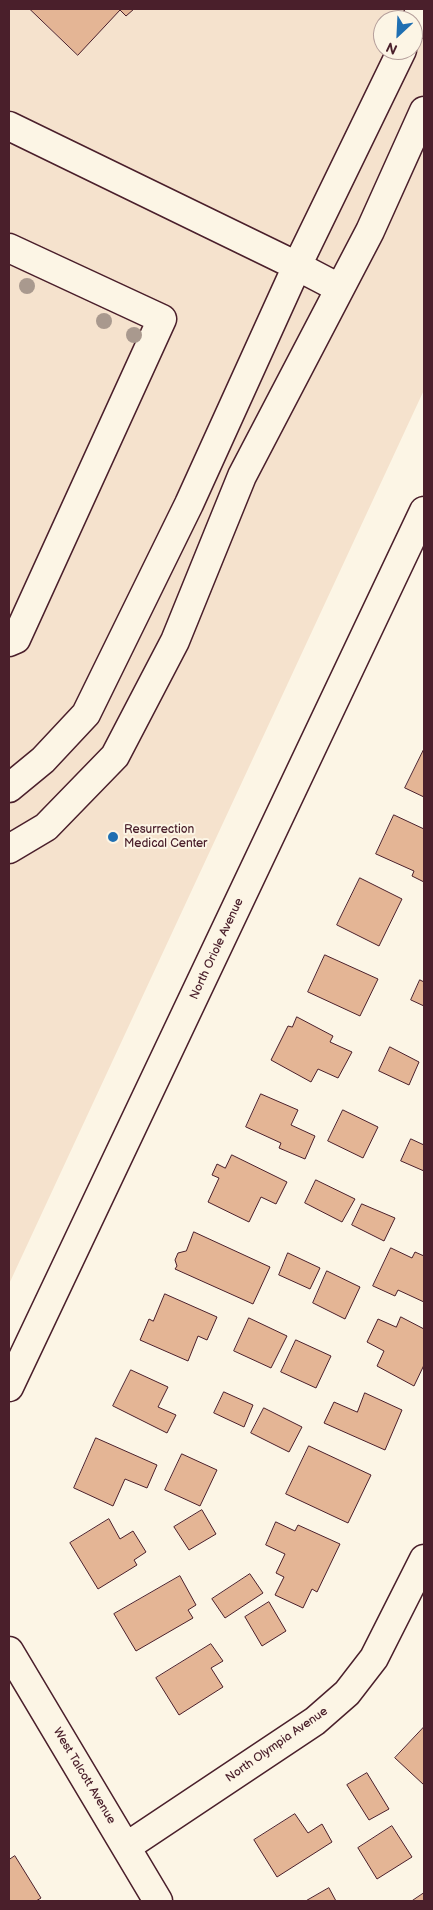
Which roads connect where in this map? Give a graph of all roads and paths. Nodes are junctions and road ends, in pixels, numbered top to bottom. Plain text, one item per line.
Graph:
1 (397, 60) edge
2 (424, 111) edge
3 (9, 126) edge
4 (9, 248) edge
5 (297, 266) junction
6 (339, 288) junction
7 (424, 511) edge
8 (9, 642) edge
9 (9, 788) edge
10 (9, 849) edge
11 (9, 1387) edge
12 (424, 1559) edge
13 (9, 1651) edge
14 (126, 1847) junction
15 (158, 1901) edge

1 - 5 street
2 - 6 street
3 - 5 street
4 - 8 street
5 - 6 street
5 - 9 street
6 - 10 street
7 - 11 street, North Oriole Avenue
12 - 14 street, North Olympia Avenue
13 - 14 street, West Talcott Avenue
14 - 15 street, West Talcott Avenue

